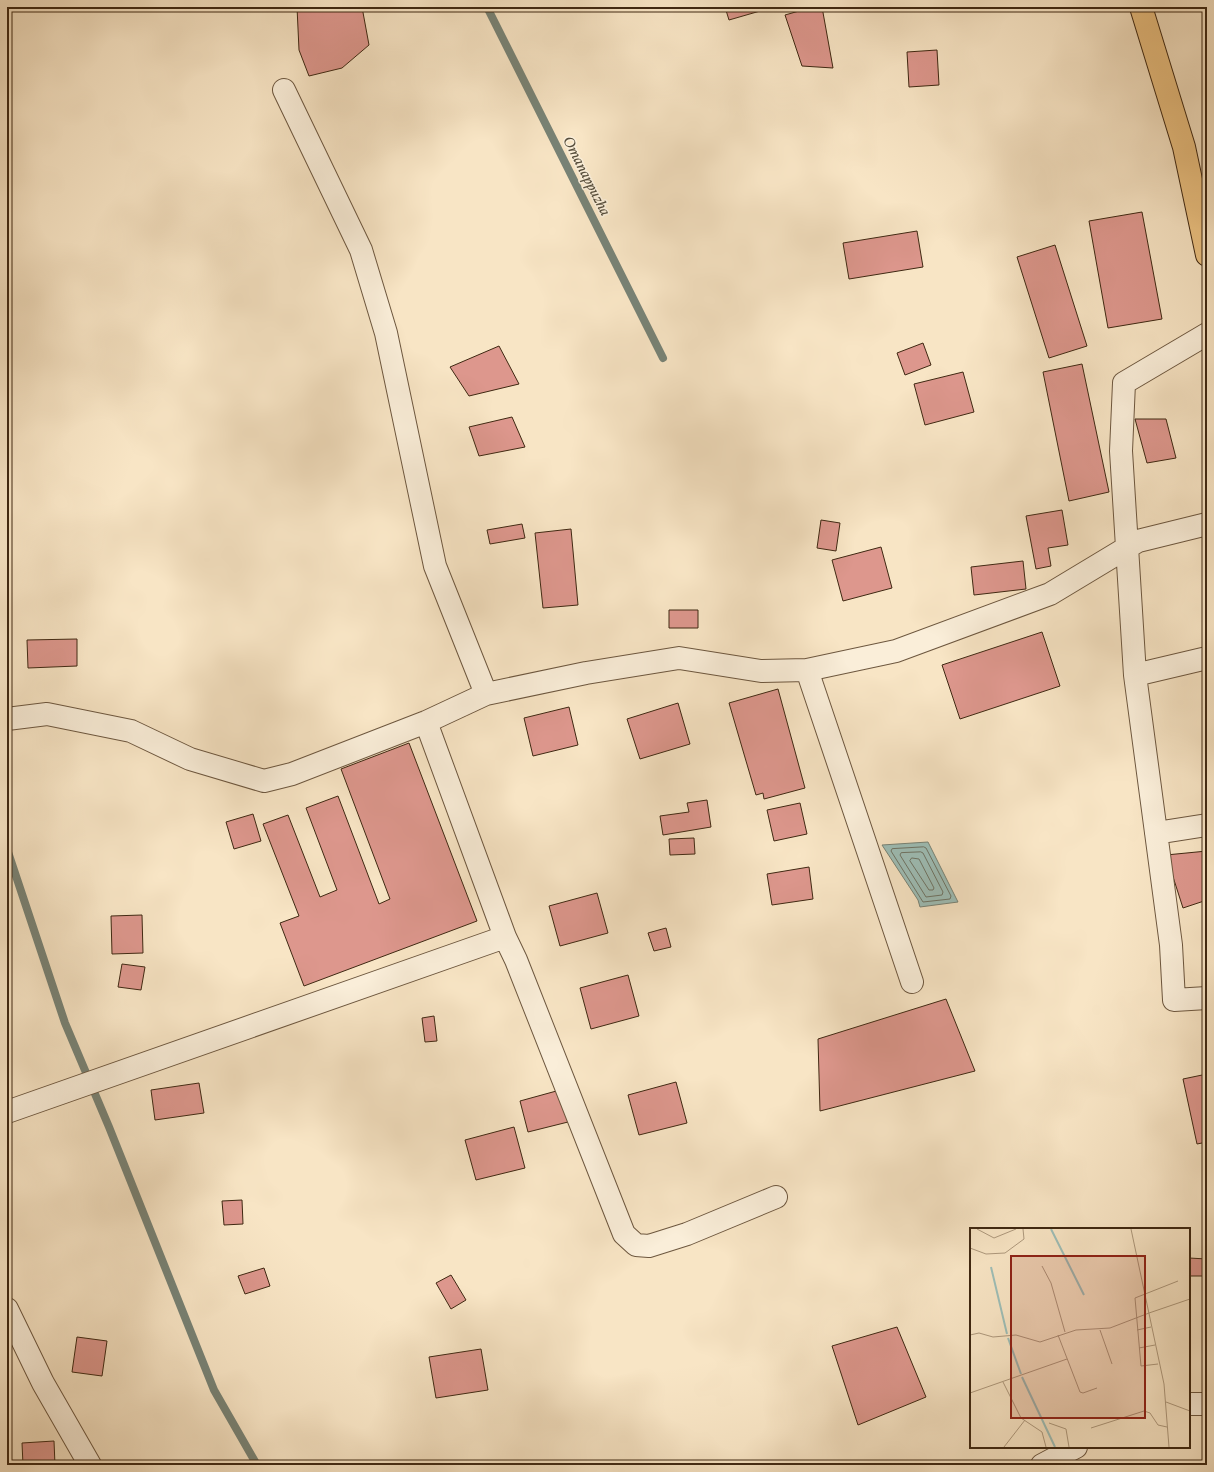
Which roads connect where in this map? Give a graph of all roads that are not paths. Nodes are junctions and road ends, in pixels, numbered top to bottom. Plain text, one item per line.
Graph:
1 (1141, 7) edge
2 (284, 90) dead end
3 (1207, 256) edge
4 (1207, 334) edge
5 (1207, 524) edge
6 (1127, 547) junction
7 (1207, 658) edge
8 (807, 670) junction
9 (1135, 675) junction
10 (486, 694) junction
11 (7, 719) edge
12 (426, 722) junction
13 (1207, 825) edge
14 (1156, 833) junction
15 (505, 937) junction
16 (912, 982) dead end
17 (1207, 998) edge
18 (7, 1112) edge
19 (776, 1198) dead end
20 (7, 1309) edge
21 (1190, 1404) edge
22 (1207, 1404) edge
23 (1074, 1448) edge
24 (90, 1465) edge
25 (1042, 1465) edge

1 - 3 main road
2 - 10 street
4 - 6 street
5 - 6 street
6 - 8 street
6 - 9 street
7 - 9 street
8 - 10 street
8 - 16 street
9 - 14 street
10 - 12 street
11 - 12 street
12 - 15 street
13 - 14 street
14 - 17 street
15 - 18 street
15 - 19 street
20 - 24 street
21 - 22 street
23 - 25 street

